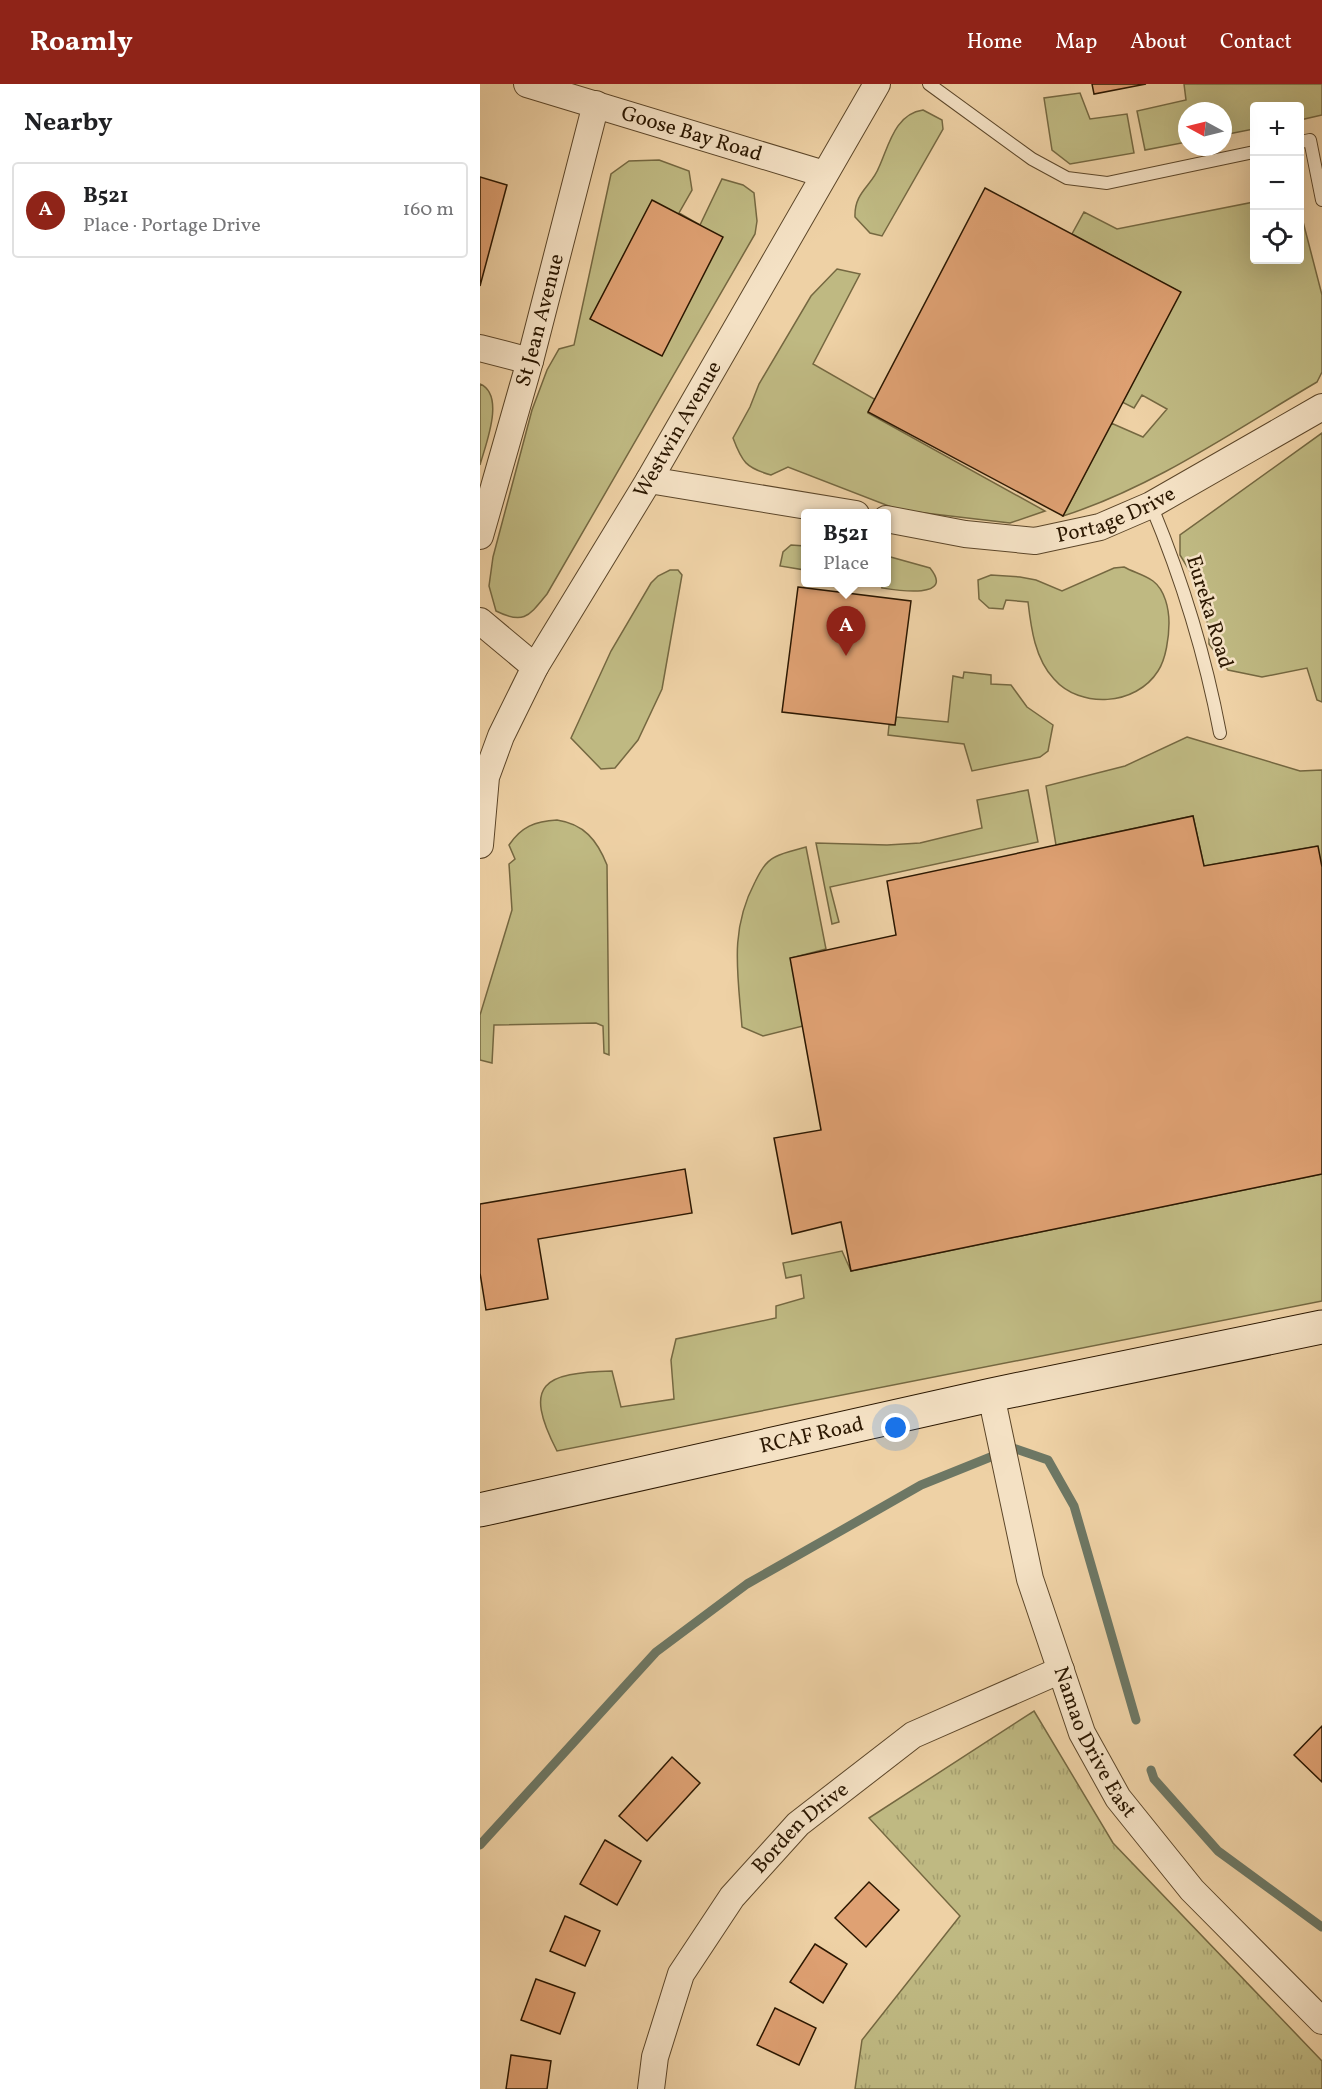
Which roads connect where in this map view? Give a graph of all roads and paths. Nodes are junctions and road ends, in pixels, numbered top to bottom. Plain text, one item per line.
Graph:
1 (526, 84) edge
2 (877, 84) edge
3 (929, 84) edge
4 (596, 104) junction
5 (1304, 141) edge
6 (1250, 153) edge
7 (824, 174) junction
8 (1322, 200) edge
9 (480, 348) edge
10 (530, 361) junction
11 (1322, 407) edge
12 (649, 480) junction
13 (1151, 505) junction
14 (831, 509) edge
15 (891, 520) edge
16 (480, 536) edge
17 (480, 621) edge
18 (535, 667) junction
19 (1220, 733) dead end
20 (483, 782) edge
21 (480, 845) edge
22 (1322, 1327) edge
23 (991, 1395) junction
24 (480, 1510) edge
25 (1061, 1670) junction
26 (1322, 2021) edge
27 (651, 2089) edge

1 - 4 street, Goose Bay Road
2 - 7 street, Westwin Avenue
3 - 6 lane
4 - 7 street, Goose Bay Road
4 - 10 street, St Jean Avenue
5 - 8 lane
7 - 12 street, Westwin Avenue
9 - 10 street
10 - 16 street, St Jean Avenue
11 - 13 street, Portage Drive
12 - 14 street
12 - 18 street, Westwin Avenue
13 - 15 street, Portage Drive
13 - 19 lane, Eureka Road
17 - 18 street
18 - 20 street, Westwin Avenue
20 - 21 street, Westwin Avenue
22 - 23 main road, RCAF Road
23 - 24 main road, RCAF Road
23 - 25 street, Namao Drive East
25 - 26 street, Namao Drive East
25 - 27 street, Borden Drive

